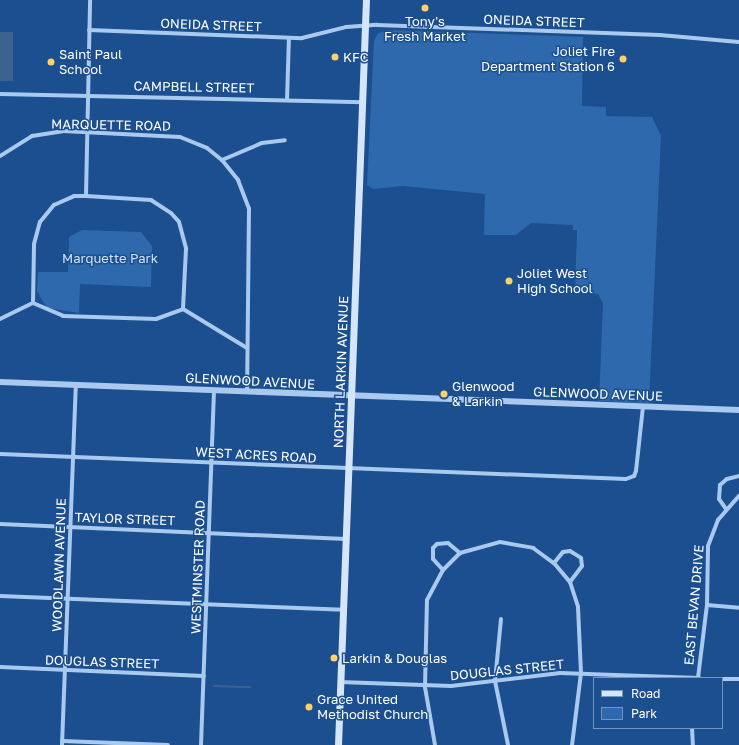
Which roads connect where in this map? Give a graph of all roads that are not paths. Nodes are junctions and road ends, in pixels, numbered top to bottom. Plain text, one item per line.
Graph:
1 (90, 0) edge
2 (366, 0) edge
3 (366, 26) junction
4 (89, 30) junction
5 (289, 38) junction
6 (739, 42) edge
7 (0, 94) edge
8 (89, 94) junction
9 (287, 100) junction
10 (363, 102) junction
11 (89, 133) junction
12 (285, 140) dead end
13 (0, 156) edge
14 (222, 160) junction
15 (86, 196) junction
16 (33, 303) junction
17 (183, 309) junction
18 (0, 319) edge
19 (247, 348) junction
20 (0, 382) edge
21 (76, 385) junction
22 (214, 390) junction
23 (246, 392) junction
24 (352, 396) junction
25 (643, 407) junction
26 (739, 410) edge
27 (0, 454) edge
28 (73, 457) junction
29 (213, 462) junction
30 (348, 469) junction
31 (739, 476) edge
32 (739, 496) edge
33 (726, 508) junction
34 (0, 524) edge
35 (70, 527) junction
36 (209, 533) junction
37 (346, 539) junction
38 (460, 553) junction
39 (554, 563) junction
40 (442, 570) junction
41 (570, 582) junction
42 (0, 596) edge
43 (68, 599) junction
44 (207, 604) junction
45 (707, 605) junction
46 (739, 608) edge
47 (343, 610) junction
48 (501, 619) dead end
49 (0, 667) edge
50 (65, 670) junction
51 (581, 673) junction
52 (204, 676) junction
53 (675, 677) edge
54 (698, 677) edge
55 (723, 679) edge
56 (739, 679) edge
57 (495, 681) junction
58 (340, 682) junction
59 (425, 687) junction
60 (692, 729) edge
61 (62, 743) edge
62 (168, 745) edge
63 (201, 745) edge
64 (338, 745) edge
65 (435, 745) edge
66 (508, 745) edge
67 (572, 745) edge
68 (693, 745) edge

1 - 4 street
2 - 3 main road, NORTH LARKIN AVENUE
3 - 5 street, ONEIDA STREET
3 - 6 street, ONEIDA STREET
3 - 10 main road, NORTH LARKIN AVENUE
4 - 5 street, ONEIDA STREET
4 - 8 street
5 - 9 street
7 - 8 street, CAMPBELL STREET
8 - 9 street, CAMPBELL STREET
8 - 11 street
9 - 10 street, CAMPBELL STREET
10 - 24 main road, NORTH LARKIN AVENUE
11 - 13 street, MARQUETTE ROAD
11 - 14 street, MARQUETTE ROAD
11 - 15 street
12 - 14 street
14 - 19 street, MARQUETTE ROAD
15 - 16 street
15 - 17 street
16 - 17 street
16 - 18 street
17 - 19 street
19 - 23 street, MARQUETTE ROAD
20 - 21 street, GLENWOOD AVENUE
21 - 22 street, GLENWOOD AVENUE
21 - 28 street, WOODLAWN AVENUE
22 - 23 street, GLENWOOD AVENUE
22 - 29 street, WESTMINSTER ROAD
23 - 24 street, GLENWOOD AVENUE
24 - 25 street, GLENWOOD AVENUE
24 - 30 main road, NORTH LARKIN AVENUE
25 - 26 street, GLENWOOD AVENUE
25 - 30 street, WEST ACRES ROAD
27 - 28 street, WEST ACRES ROAD
28 - 29 street, WEST ACRES ROAD
28 - 35 street, WOODLAWN AVENUE
29 - 30 street, WEST ACRES ROAD
29 - 36 street, WESTMINSTER ROAD
30 - 37 main road, NORTH LARKIN AVENUE
31 - 33 street
32 - 33 street, EAST BEVAN DRIVE
33 - 45 street, EAST BEVAN DRIVE
34 - 35 street, TAYLOR STREET
35 - 36 street, TAYLOR STREET
35 - 43 street, WOODLAWN AVENUE
36 - 37 street, TAYLOR STREET
36 - 44 street, WESTMINSTER ROAD
37 - 47 main road, NORTH LARKIN AVENUE
38 - 39 street
38 - 40 street
38 - 40 street
39 - 41 street
39 - 41 street
40 - 59 street
41 - 51 street
42 - 43 street
43 - 44 street
43 - 50 street, WOODLAWN AVENUE
44 - 47 street
44 - 52 street, WESTMINSTER ROAD
45 - 46 street
45 - 54 street, EAST BEVAN DRIVE
47 - 58 main road, NORTH LARKIN AVENUE
48 - 57 street
49 - 50 street, DOUGLAS STREET
50 - 52 street, DOUGLAS STREET
50 - 61 street, WOODLAWN AVENUE
51 - 53 street, DOUGLAS STREET
51 - 57 street, DOUGLAS STREET
51 - 67 street
52 - 63 street, WESTMINSTER ROAD
55 - 56 street
57 - 59 street, DOUGLAS STREET
57 - 66 street
58 - 59 street, DOUGLAS STREET
58 - 64 main road, NORTH LARKIN AVENUE
59 - 65 street
60 - 68 street
61 - 62 street

